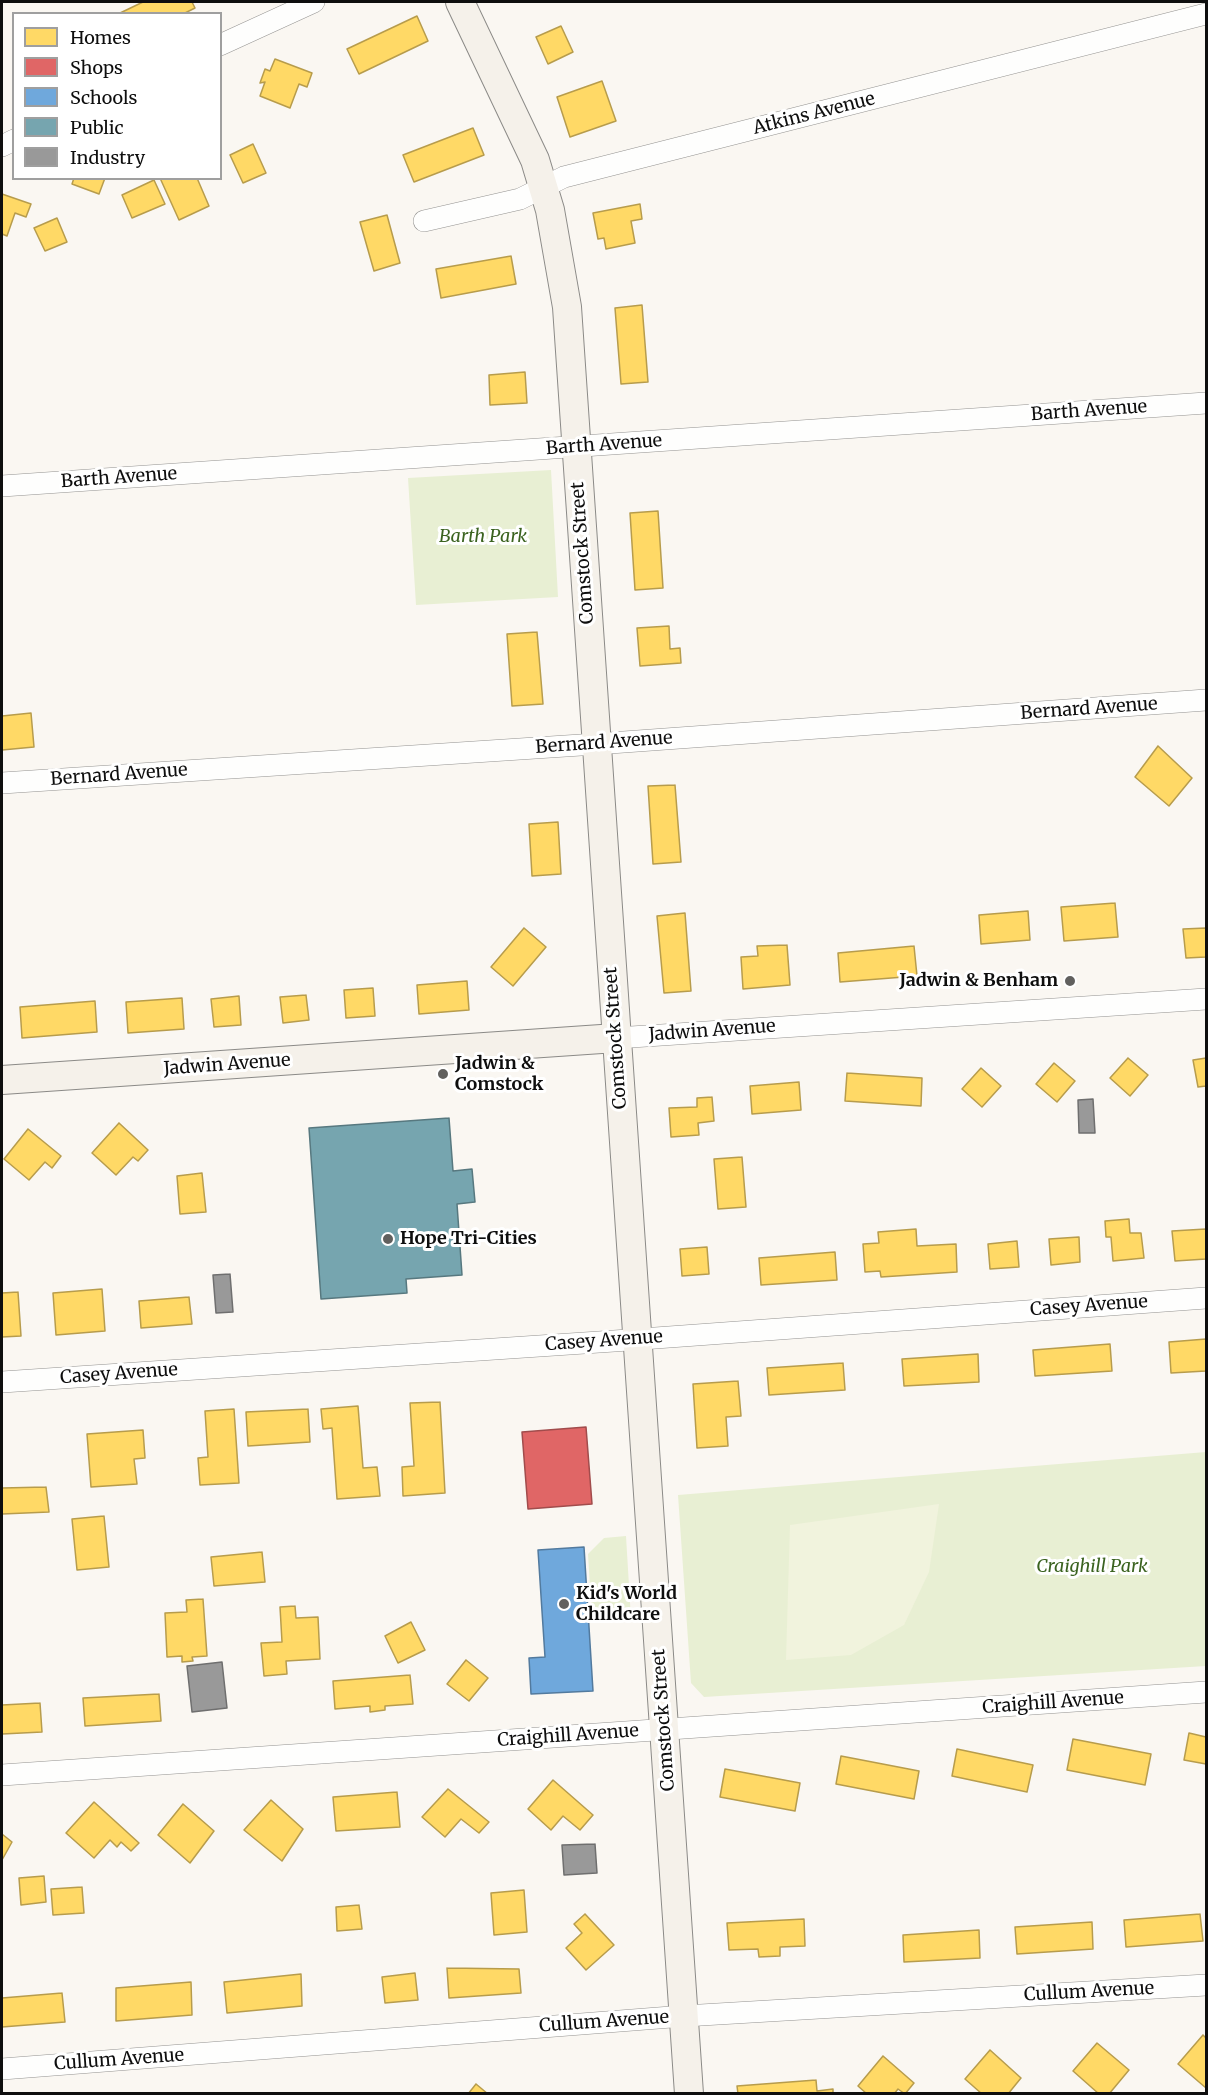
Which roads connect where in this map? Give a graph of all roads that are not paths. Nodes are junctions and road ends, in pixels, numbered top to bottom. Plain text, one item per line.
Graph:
1 (314, 2) edge
2 (460, 2) edge
3 (1206, 14) edge
4 (222, 44) edge
5 (543, 188) junction
6 (424, 222) dead end
7 (1206, 403) edge
8 (576, 448) junction
9 (2, 486) edge
10 (1206, 700) edge
11 (596, 744) junction
12 (2, 783) edge
13 (1206, 999) edge
14 (616, 1038) junction
15 (2, 1080) edge
16 (1206, 1298) edge
17 (637, 1339) junction
18 (2, 1382) edge
19 (1206, 1692) edge
20 (664, 1730) junction
21 (2, 1775) edge
22 (1206, 1985) edge
23 (684, 2016) junction
24 (2, 2069) edge
25 (689, 2094) edge

1 - 4 street
2 - 5 street, Comstock Street
3 - 5 street, Atkins Avenue
5 - 6 street, Atkins Avenue
5 - 8 street, Comstock Street
7 - 8 street, Barth Avenue
8 - 9 street, Barth Avenue
8 - 11 street, Comstock Street
10 - 11 street, Bernard Avenue
11 - 12 street, Bernard Avenue
11 - 14 street, Comstock Street
13 - 14 street, Jadwin Avenue
14 - 15 street, Jadwin Avenue
14 - 17 street, Comstock Street
16 - 17 street, Casey Avenue
17 - 18 street, Casey Avenue
17 - 20 street, Comstock Street
19 - 20 street, Craighill Avenue
20 - 21 street, Craighill Avenue
20 - 23 street, Comstock Street
22 - 23 street, Cullum Avenue
23 - 24 street, Cullum Avenue
23 - 25 street, Comstock Street

